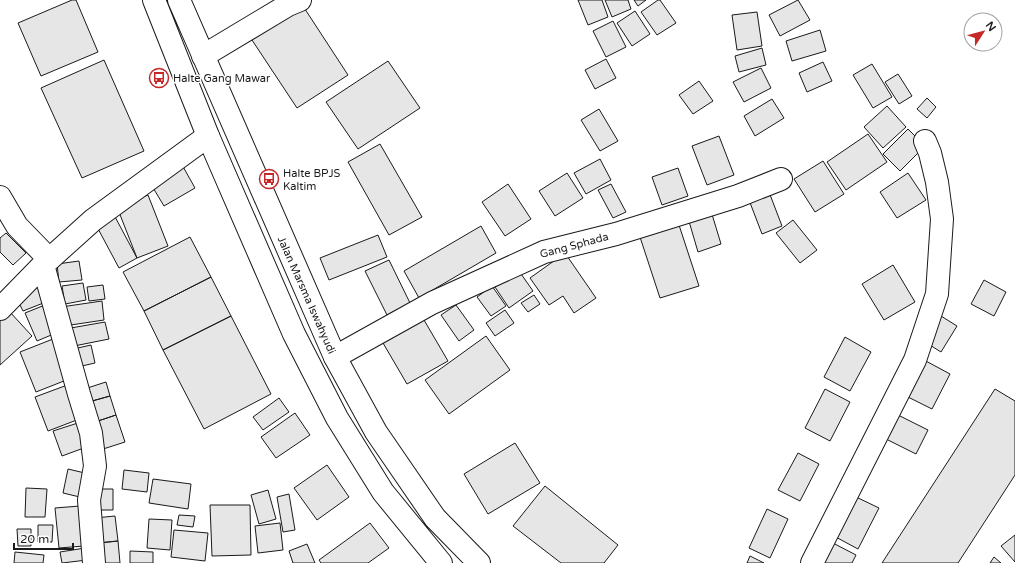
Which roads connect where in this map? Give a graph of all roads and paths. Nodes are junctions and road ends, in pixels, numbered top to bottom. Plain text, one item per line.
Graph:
1 (154, 0) edge
2 (179, 0) edge
3 (300, 0) edge
4 (203, 56) junction
5 (208, 136) junction
6 (925, 141) dead end
7 (781, 180) dead end
8 (0, 197) edge
9 (46, 262) junction
10 (3, 301) edge
11 (335, 357) junction
12 (94, 563) edge
13 (441, 563) edge
14 (479, 563) edge
15 (812, 563) edge

1 - 5 main road
2 - 4 main road, Jalan Marsma Iswahyudi
3 - 4 main road
4 - 11 main road, Jalan Marsma Iswahyudi
5 - 9 main road
5 - 13 main road
6 - 15 main road
7 - 11 main road, Gang Sphada
8 - 9 main road
9 - 10 main road
9 - 12 main road
11 - 14 main road, Jalan Marsma Iswahyudi

